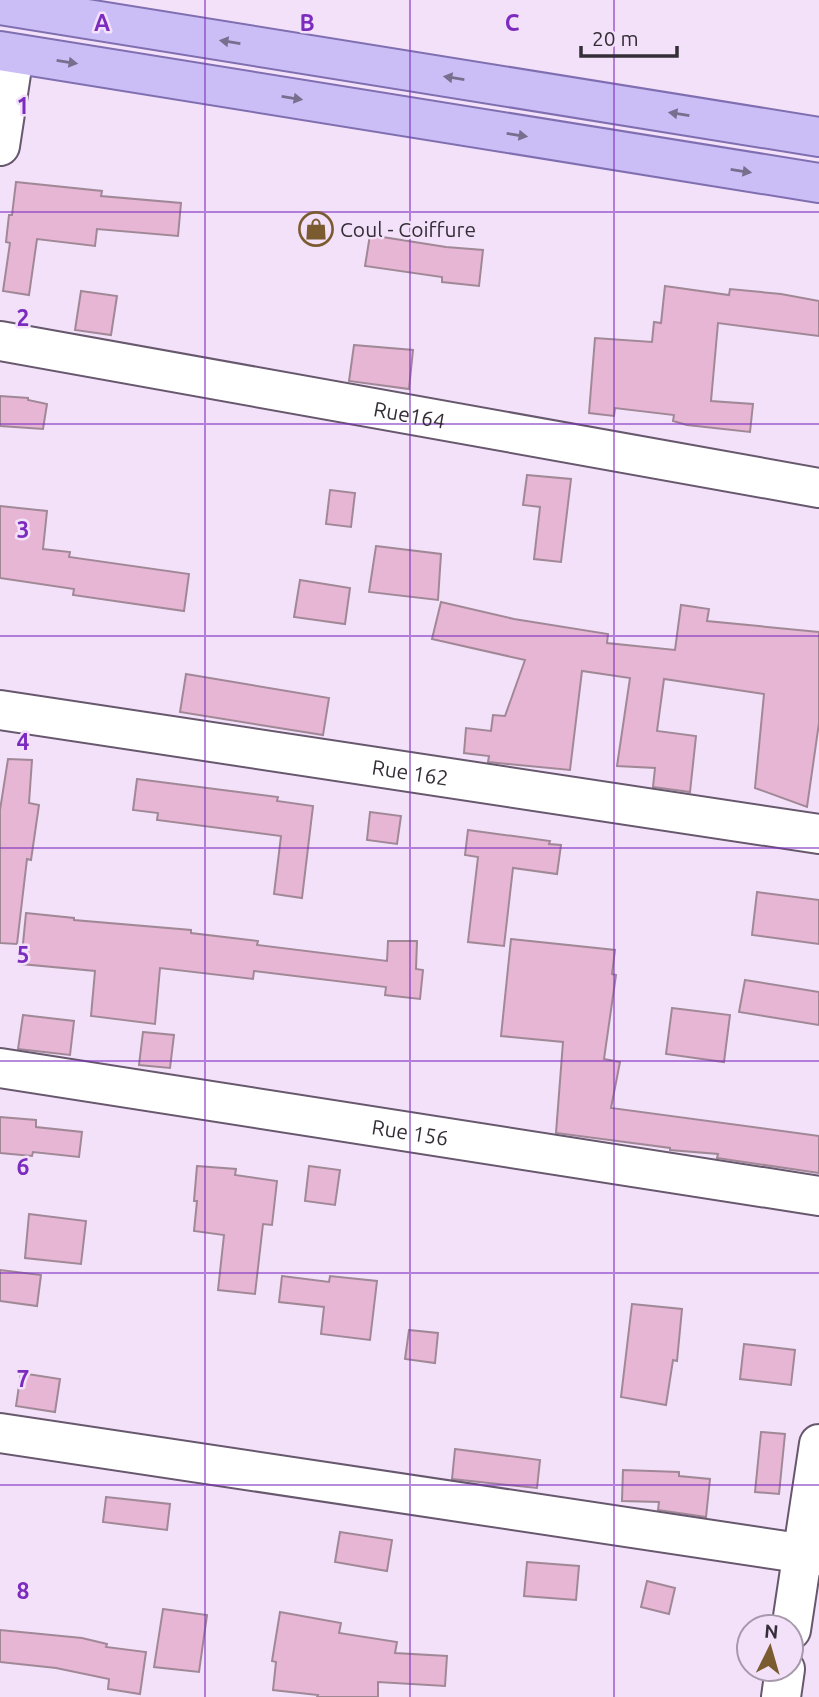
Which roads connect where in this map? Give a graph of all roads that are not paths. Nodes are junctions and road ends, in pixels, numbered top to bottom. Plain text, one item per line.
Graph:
1 (0, 5) edge
2 (7, 53) edge
3 (819, 136) edge
4 (0, 146) edge
5 (819, 183) edge
6 (0, 341) edge
7 (819, 488) edge
8 (0, 710) edge
9 (819, 834) edge
10 (0, 1068) edge
11 (819, 1196) edge
12 (0, 1433) edge
13 (819, 1444) edge
14 (811, 1555) edge
15 (796, 1613) edge

3 -> 1 main road
2 - 4 street
2 -> 5 main road
6 - 7 street, Rue164
8 - 9 street, Rue 162
10 - 11 street, Rue 156
12 - 14 street
13 - 14 street
14 - 15 street

